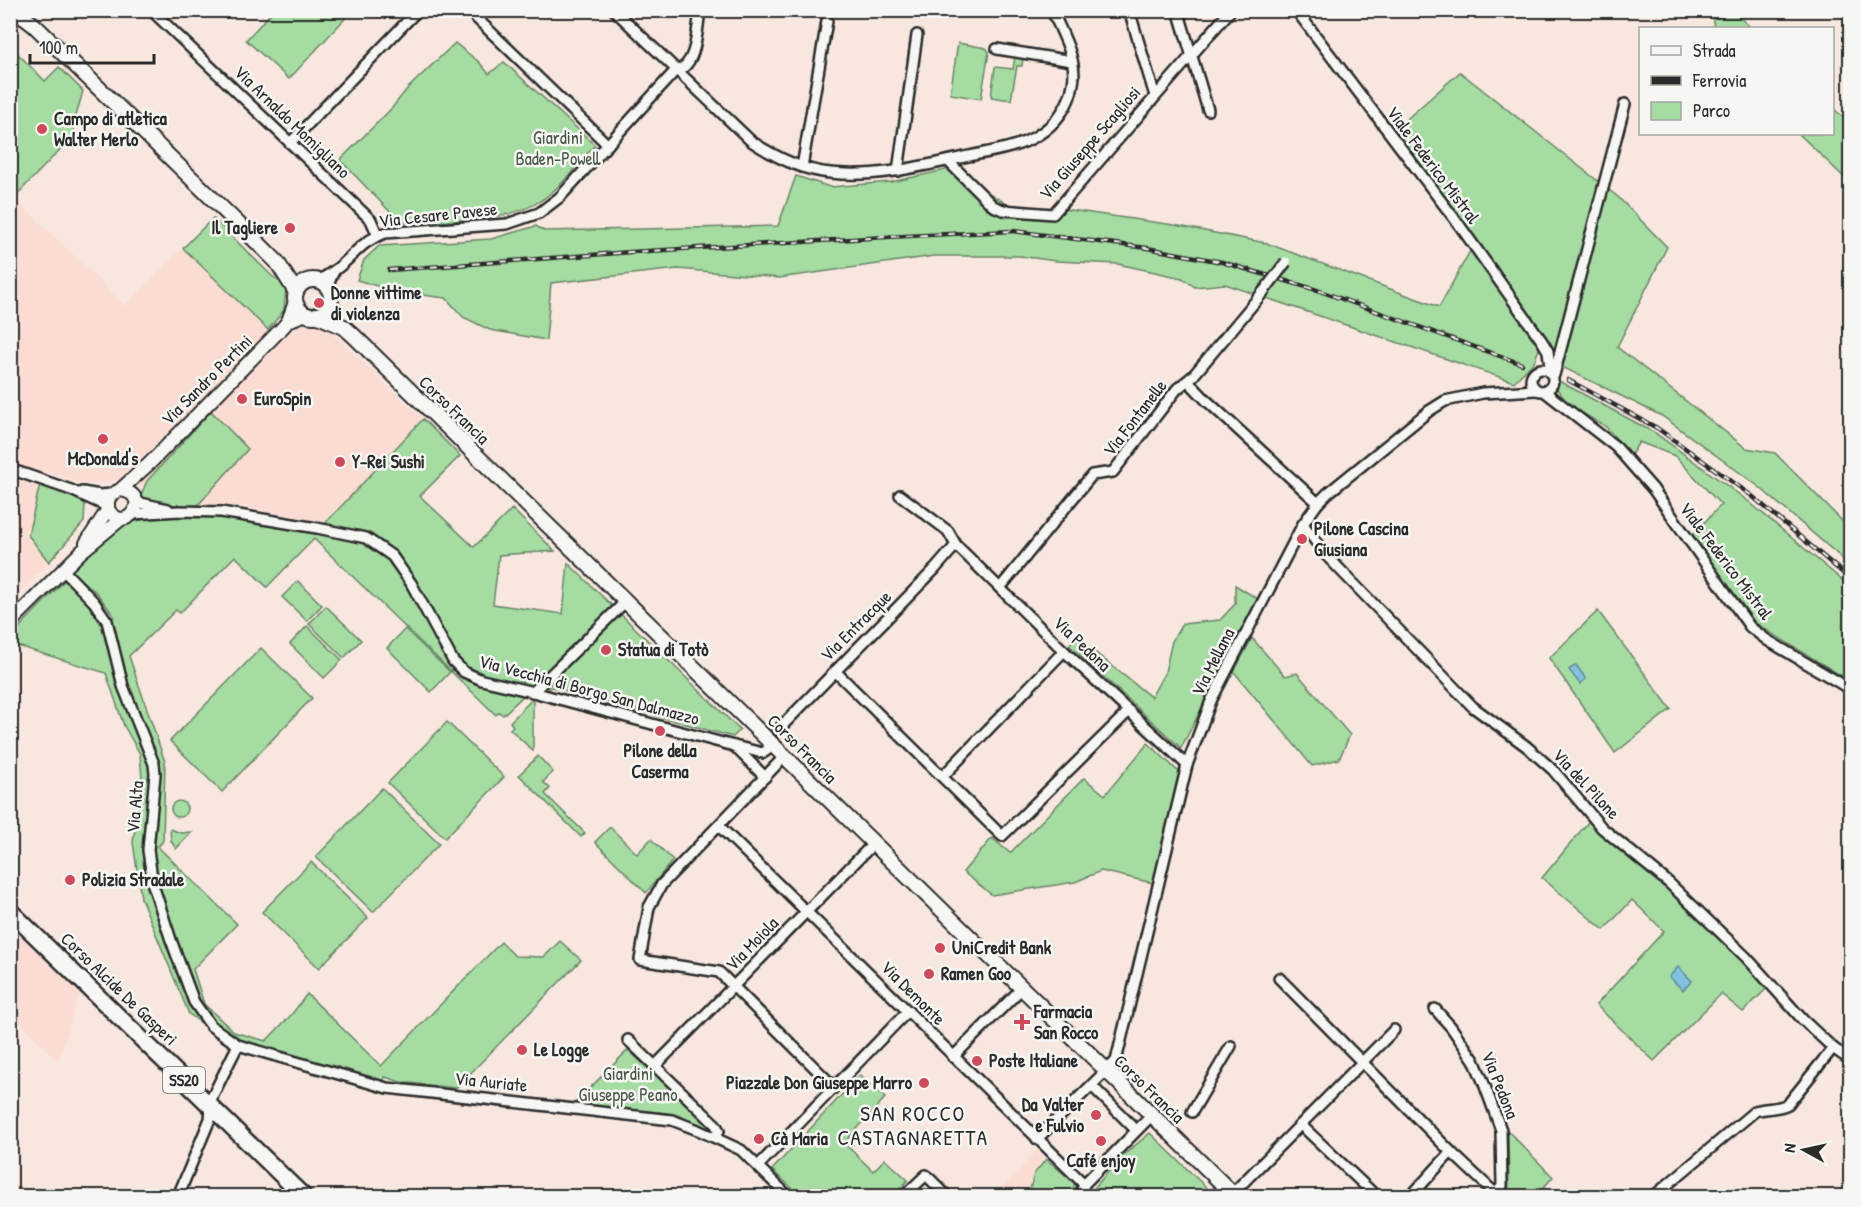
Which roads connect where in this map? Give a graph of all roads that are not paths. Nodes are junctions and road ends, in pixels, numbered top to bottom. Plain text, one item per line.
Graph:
1 (14, 10) edge
2 (22, 10) edge
3 (151, 10) edge
4 (418, 10) edge
5 (468, 10) edge
6 (614, 10) edge
7 (700, 10) edge
8 (1052, 10) edge
9 (1129, 10) edge
10 (1178, 10) edge
11 (1231, 10) edge
12 (1296, 10) edge
13 (827, 21) dead end
14 (34, 25) junction
15 (917, 35) dead end
16 (997, 49) dead end
17 (1192, 56) junction
18 (1072, 61) junction
19 (675, 70) junction
20 (1155, 96) junction
21 (1625, 104) dead end
22 (1208, 110) dead end
23 (290, 143) junction
24 (608, 145) junction
25 (948, 161) junction
26 (802, 167) junction
27 (898, 171) junction
28 (378, 236) junction
29 (1288, 259) dead end
30 (308, 289) junction
31 (330, 302) junction
32 (311, 315) junction
33 (288, 321) junction
34 (344, 327) junction
35 (1542, 341) junction
36 (1541, 369) junction
37 (1532, 377) junction
38 (1188, 381) junction
39 (1547, 384) junction
40 (1515, 390) junction
41 (150, 463) junction
42 (10, 469) edge
43 (71, 490) junction
44 (116, 492) junction
45 (900, 495) dead end
46 (1318, 503) junction
47 (134, 504) junction
48 (108, 508) junction
49 (121, 519) junction
50 (1304, 524) junction
51 (956, 544) junction
52 (81, 552) junction
53 (63, 570) junction
54 (1000, 588) junction
55 (625, 602) junction
56 (10, 623) edge
57 (1064, 651) junction
58 (835, 671) junction
59 (1851, 689) edge
60 (533, 692) junction
61 (1129, 711) junction
62 (778, 730) dead end
63 (734, 746) junction
64 (773, 746) junction
65 (784, 757) junction
66 (1187, 765) junction
67 (943, 776) junction
68 (765, 777) junction
69 (719, 826) junction
70 (873, 844) junction
71 (10, 911) edge
72 (807, 911) junction
73 (1279, 978) dead end
74 (734, 987) junction
75 (1021, 989) junction
76 (1435, 1009) dead end
77 (908, 1011) junction
78 (1394, 1030) dead end
79 (628, 1040) dead end
80 (238, 1045) junction
81 (1231, 1046) dead end
82 (1833, 1048) junction
83 (953, 1057) junction
84 (1851, 1060) edge
85 (1363, 1064) junction
86 (655, 1066) junction
87 (1105, 1072) junction
88 (1092, 1086) junction
89 (834, 1087) junction
90 (211, 1107) junction
91 (1192, 1112) dead end
92 (1150, 1116) junction
93 (1301, 1125) junction
94 (1136, 1130) junction
95 (715, 1137) junction
96 (1037, 1139) junction
97 (1451, 1152) junction
98 (758, 1166) junction
99 (1084, 1184) junction
100 (1233, 1195) edge
101 (178, 1197) edge
102 (303, 1197) edge
103 (788, 1197) edge
104 (904, 1197) edge
105 (947, 1197) edge
106 (1080, 1197) edge
107 (1376, 1197) edge
108 (1411, 1197) edge
109 (1654, 1197) edge

1 - 14 main road
2 - 14 main road
3 - 23 street, Via Arnaldo Momigliano
4 - 23 street
5 - 24 street
6 - 19 street
7 - 19 street, Via Cesare Pavese
8 - 18 street
9 - 20 street, Via Giuseppe Scagliosi
10 - 17 street
11 - 17 street
12 - 35 street, Viale Federico Mistral
13 - 26 street
14 - 30 main road
15 - 27 street
16 - 18 street
17 - 20 street
17 - 22 street
18 - 25 street
19 - 24 street, Via Cesare Pavese
19 - 26 street
20 - 25 street, Via Giuseppe Scagliosi
21 - 39 street
23 - 28 street, Via Arnaldo Momigliano
24 - 28 street, Via Cesare Pavese
25 - 27 street
26 - 27 street
28 - 30 street, Via Cesare Pavese
29 - 38 street, Via Fontanelle, bridge
30 - 31 main road, Corso Francia
30 - 32 main road
30 - 33 street, Via Sandro Pertini
31 - 32 main road
31 - 34 main road, Corso Francia
32 - 33 street, Via Sandro Pertini
32 - 34 main road, Corso Francia
33 - 41 street, Via Sandro Pertini
34 - 55 main road, Corso Francia
35 - 36 street
35 - 39 street, Viale Federico Mistral
36 - 37 street
36 - 39 street, Viale Federico Mistral
37 - 39 street
37 - 40 street
38 - 46 street
38 - 54 street, Via Fontanelle
39 - 40 street, Via Mellana
39 - 59 street, Viale Federico Mistral
40 - 46 street, Via Mellana
41 - 44 street, Via Sandro Pertini
41 - 47 street, Via Sandro Pertini
42 - 43 street
43 - 44 street
43 - 48 street
44 - 47 street
44 - 48 street
45 - 51 street, Via Pedona
46 - 50 street, Via Mellana
47 - 49 street
47 - 60 street, Via Vecchia di Borgo San Dalmazzo
48 - 49 street
48 - 52 street
49 - 52 street
50 - 66 street, Via Mellana
50 - 82 street, Via del Pilone
51 - 54 street, Via Pedona
51 - 58 street, Via Entracque
52 - 53 street
53 - 56 street
53 - 80 street, Via Alta
54 - 57 street, Via Pedona
55 - 60 street
55 - 64 main road, Corso Francia
57 - 61 street, Via Pedona
57 - 67 street
58 - 62 street, Via Entracque
58 - 67 street
60 - 63 street, Via Vecchia di Borgo San Dalmazzo
61 - 66 street, Via Pedona
61 - 67 street
63 - 64 street, Via Vecchia di Borgo San Dalmazzo
63 - 68 street
64 - 65 main road, Corso Francia
65 - 68 street
65 - 70 main road, Corso Francia
66 - 87 street, Via Mellana
68 - 69 street
69 - 72 street, Via Demonte
69 - 74 street
70 - 72 street, Via Moiola
70 - 75 main road, Corso Francia
71 - 90 main road, Corso Alcide De Gasperi / SS20
72 - 74 street, Via Moiola
72 - 77 street, Via Demonte
73 - 85 street
74 - 86 street, Via Moiola
74 - 89 street
75 - 83 street
75 - 87 main road, Corso Francia
76 - 97 street, Via Pedona
77 - 83 street, Via Demonte
77 - 89 street
78 - 85 street
79 - 86 street
80 - 90 street
80 - 95 street, Via Auriate
81 - 91 street
82 - 84 street, Via del Pilone
82 - 109 street
83 - 96 street, Via Demonte
85 - 93 street
85 - 97 street
86 - 95 street
87 - 88 street, Via Mellana
87 - 92 main road, Corso Francia
88 - 94 street
88 - 96 street, Via Mellana
89 - 98 street
90 - 101 street
90 - 102 main road, Corso Alcide De Gasperi / SS20
92 - 94 street
92 - 100 main road, Corso Francia
93 - 100 street
93 - 107 street
94 - 99 street
95 - 98 street, Via Auriate
96 - 99 street, Via Demonte
97 - 108 street
98 - 103 street, Via Auriate
99 - 106 street
104 - 105 street

